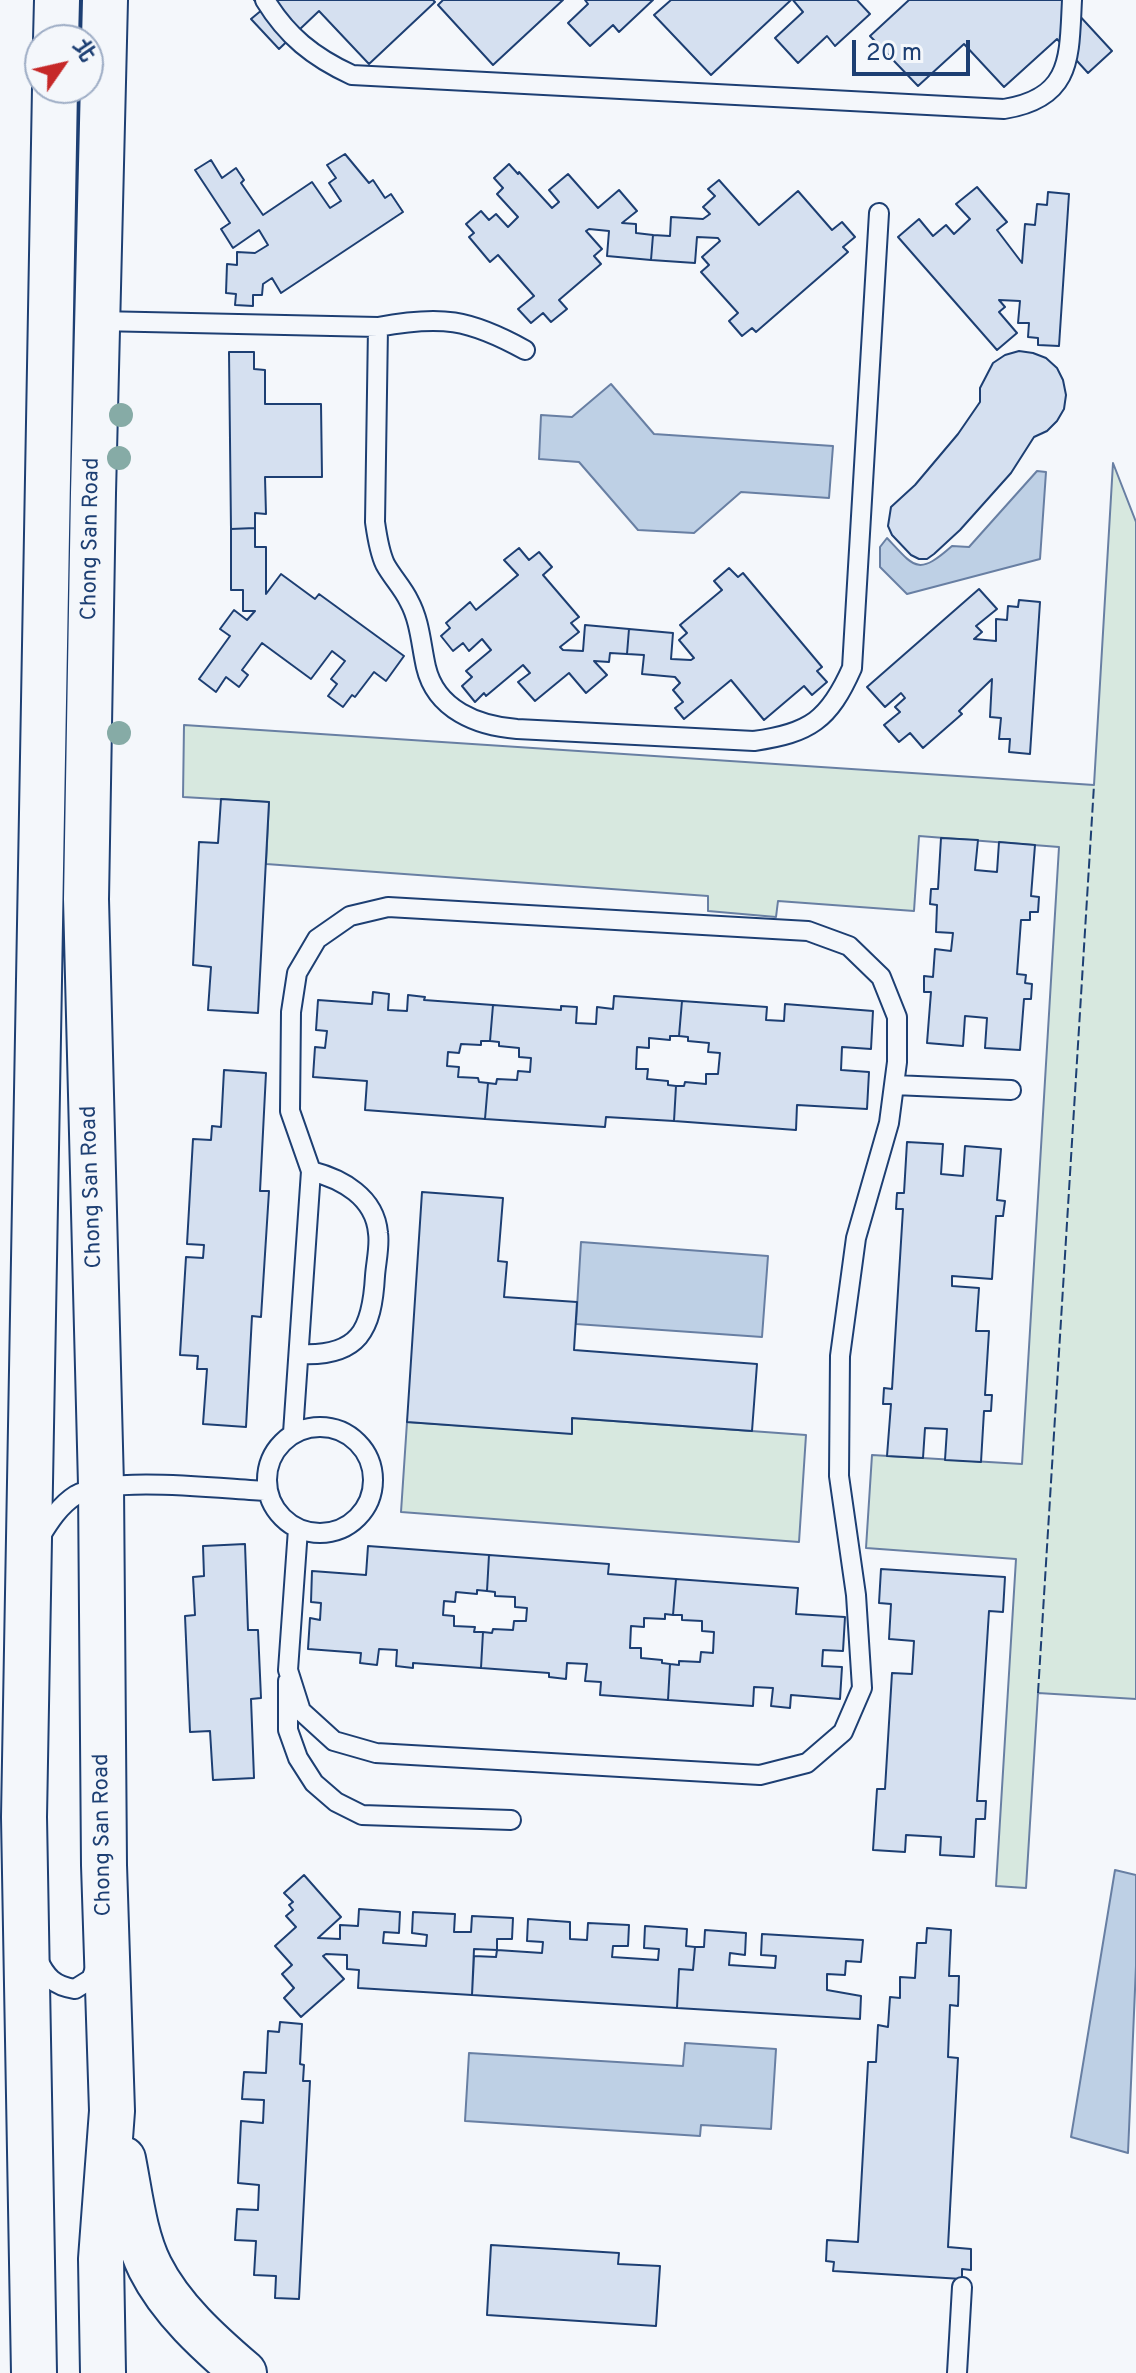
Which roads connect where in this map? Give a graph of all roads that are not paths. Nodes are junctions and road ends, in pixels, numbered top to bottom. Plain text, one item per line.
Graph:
1 (57, 0) edge
2 (105, 0) edge
3 (265, 0) edge
4 (1072, 0) edge
5 (56, 24) edge
6 (55, 104) edge
7 (879, 213) dead end
8 (98, 321) junction
9 (378, 327) junction
10 (525, 350) dead end
11 (894, 1085) junction
12 (1011, 1090) dead end
13 (311, 1171) junction
14 (300, 1354) junction
15 (293, 1433) junction
16 (101, 1485) junction
17 (267, 1491) junction
18 (298, 1529) junction
19 (30, 1553) junction
20 (288, 1670) junction
21 (511, 1820) dead end
22 (26, 1935) junction
23 (106, 1945) junction
24 (112, 2111) junction
25 (962, 2287) dead end
26 (34, 2373) edge
27 (103, 2373) edge
28 (244, 2373) edge
29 (957, 2373) edge

1 - 5 main road
2 - 8 main road, Chong San Road
3 - 4 lane
6 - 19 main road, Chong San Road
7 - 9 lane
8 - 9 lane
8 - 16 main road, Chong San Road
9 - 10 lane
11 - 12 lane
11 - 13 lane
11 - 20 lane
13 - 14 lane
13 - 14 lane
14 - 15 lane
15 - 17 lane
15 - 18 lane
16 - 17 lane
16 - 19 lane
16 - 23 main road, Chong San Road
17 - 18 lane
18 - 20 lane
19 - 22 main road, Chong San Road
20 - 21 lane
22 - 23 lane
22 - 26 main road, Chong San Road
23 - 24 main road, Chong San Road
24 - 27 main road, Chong San Road
24 - 28 main road
25 - 29 lane

